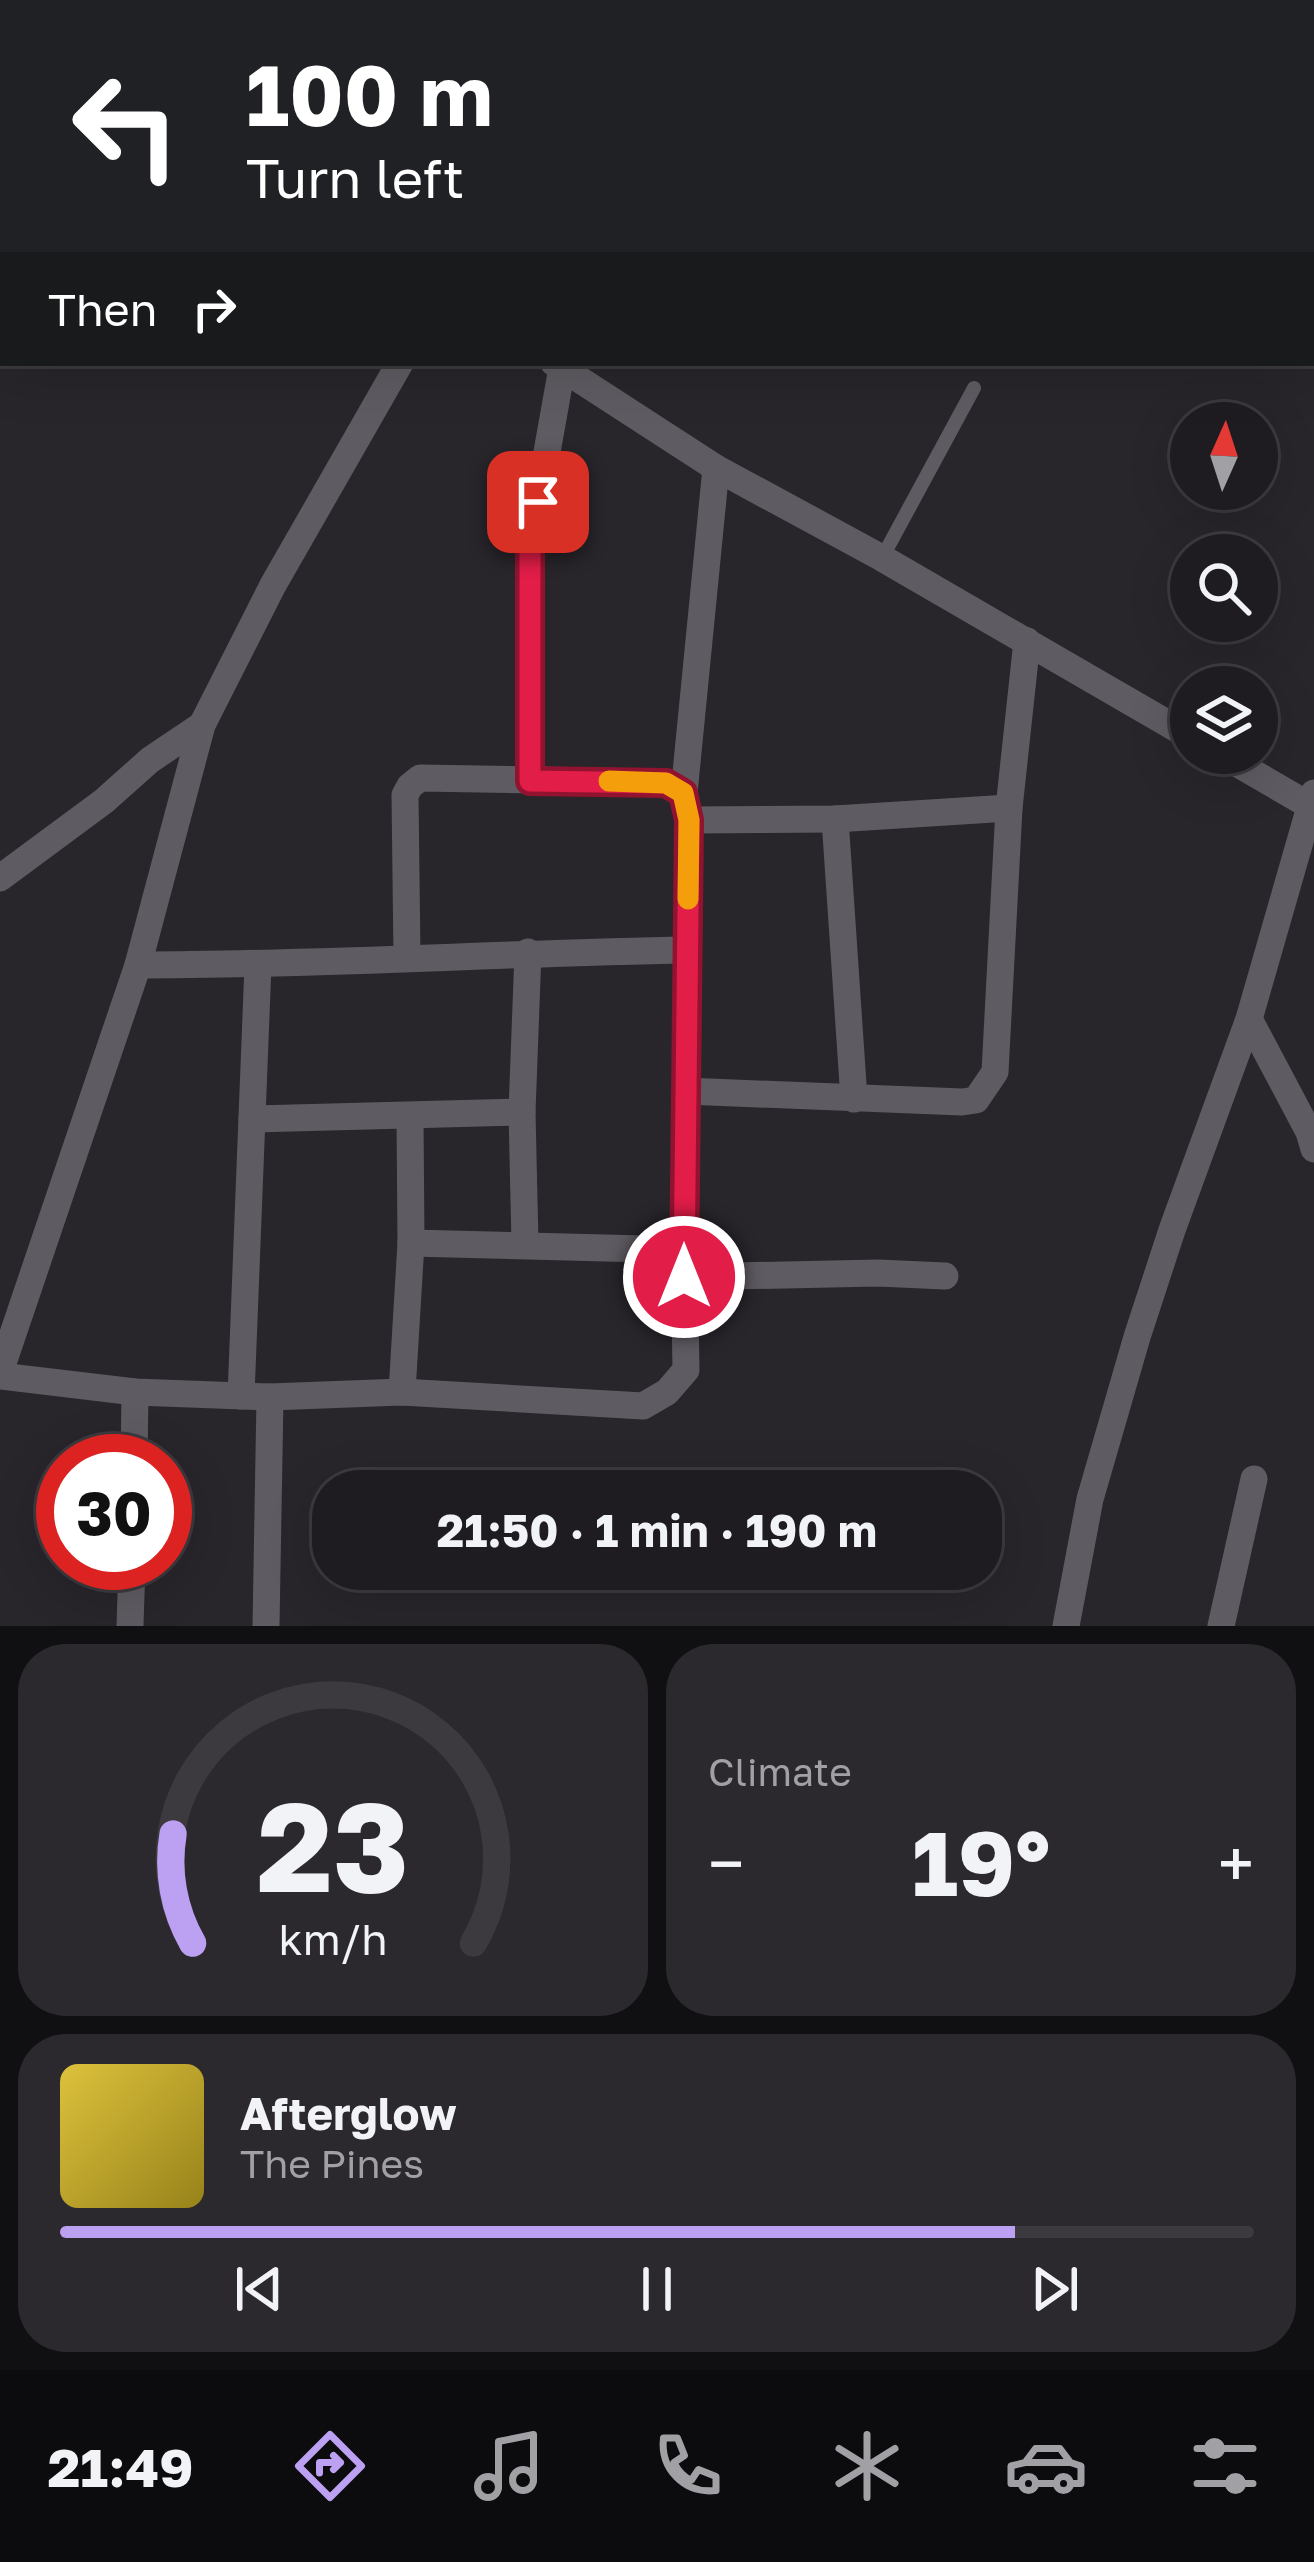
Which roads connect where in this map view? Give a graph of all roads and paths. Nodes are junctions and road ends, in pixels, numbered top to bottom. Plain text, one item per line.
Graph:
1 (398, 366) edge
2 (558, 366) edge
3 (974, 388) dead end
4 (716, 468) junction
5 (882, 558) junction
6 (1027, 641) junction
7 (202, 725) junction
8 (1170, 725) edge
9 (1259, 774) edge
10 (530, 781) junction
11 (1312, 802) edge
12 (686, 806) junction
13 (1009, 808) junction
14 (835, 819) junction
15 (0, 878) edge
16 (687, 950) junction
17 (528, 952) junction
18 (407, 958) junction
19 (138, 965) junction
20 (258, 965) junction
21 (1249, 1019) junction
22 (686, 1090) junction
23 (854, 1100) junction
24 (522, 1112) junction
25 (410, 1116) junction
26 (252, 1119) junction
27 (1314, 1149) edge
28 (411, 1243) junction
29 (525, 1244) junction
30 (684, 1264) junction
31 (945, 1276) dead end
32 (0, 1374) edge
33 (135, 1392) junction
34 (402, 1392) junction
35 (241, 1396) junction
36 (269, 1397) junction
37 (134, 1434) edge
38 (1254, 1479) dead end
39 (131, 1590) edge
40 (130, 1626) edge
41 (266, 1626) edge
42 (1066, 1626) edge
43 (1221, 1626) edge

1 - 7 street
2 - 4 street
2 - 10 street
3 - 5 lane
4 - 5 street
4 - 12 street
5 - 6 street
6 - 8 street
6 - 13 street
7 - 15 street
7 - 19 street
9 - 11 street
10 - 12 street
10 - 18 street
11 - 21 street
12 - 14 street
12 - 16 street
13 - 14 street
13 - 23 street
14 - 23 street
16 - 17 street
16 - 22 street
17 - 18 street
17 - 24 street
18 - 20 street
19 - 20 street
19 - 32 street
20 - 26 street
21 - 27 street
21 - 42 street
22 - 23 street
22 - 30 street
24 - 25 street
24 - 29 street
25 - 26 street
25 - 28 street
26 - 35 street
28 - 29 street
28 - 34 street
29 - 30 street
30 - 31 street
30 - 34 street
32 - 33 street
33 - 35 street
33 - 37 street
34 - 36 street
35 - 36 street
36 - 41 street
38 - 43 street
39 - 40 street

